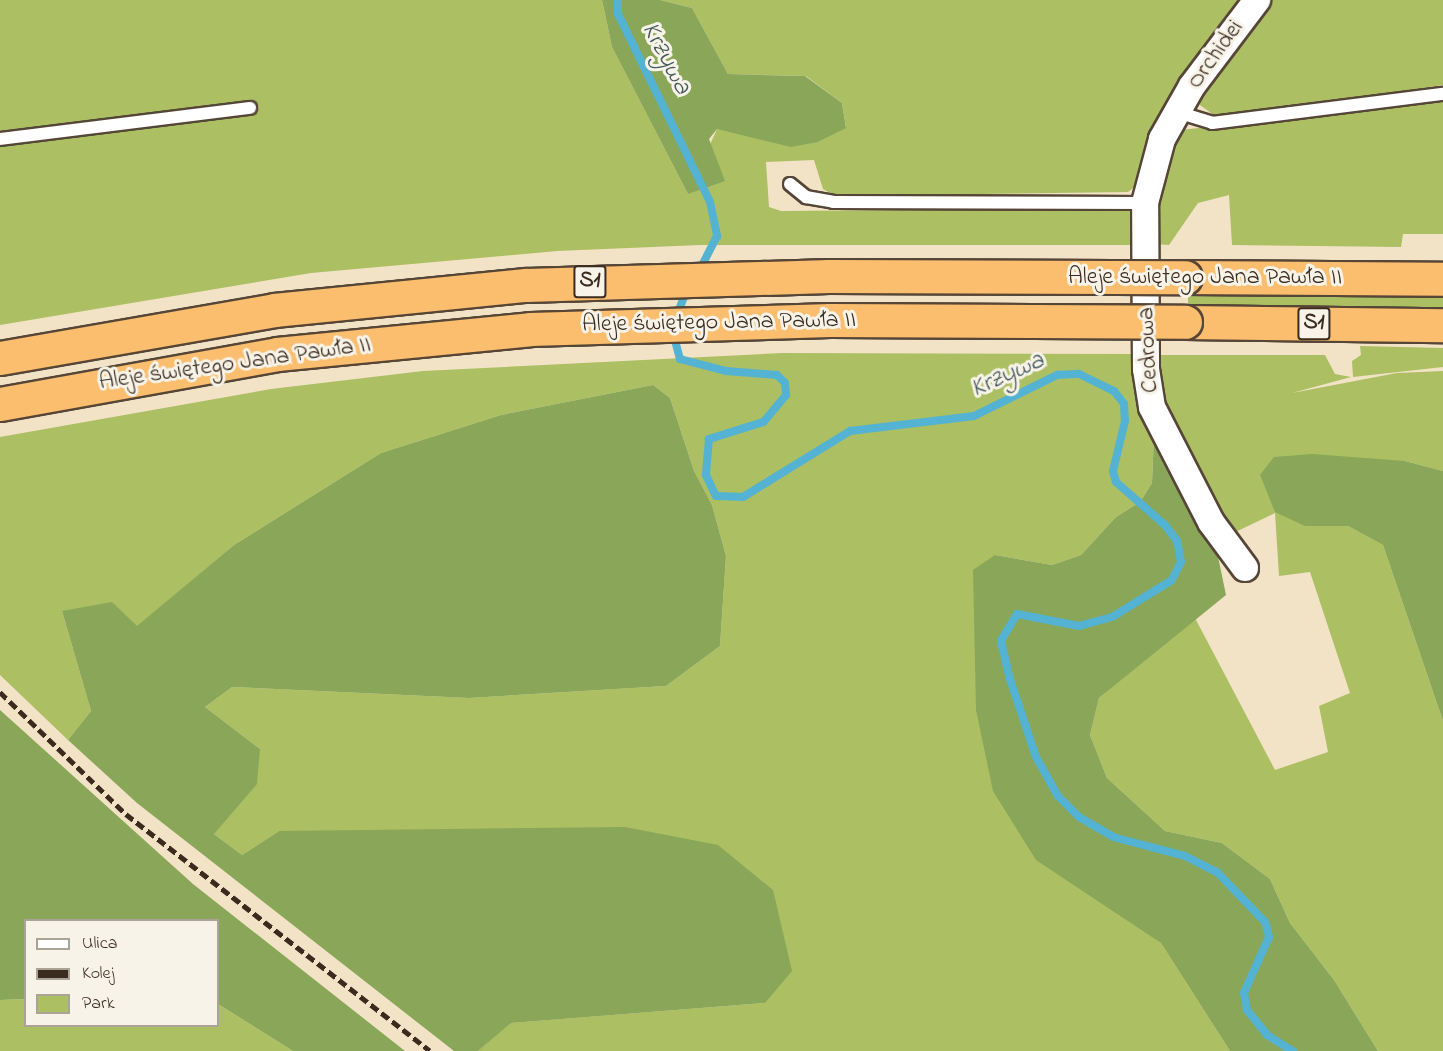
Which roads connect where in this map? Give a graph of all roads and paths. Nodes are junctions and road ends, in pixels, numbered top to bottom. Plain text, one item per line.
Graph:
1 (1257, 0) edge
2 (1443, 94) edge
3 (250, 108) dead end
4 (1178, 112) junction
5 (0, 139) edge
6 (790, 184) dead end
7 (1145, 203) junction
8 (1443, 279) edge
9 (1443, 325) edge
10 (0, 358) edge
11 (0, 404) edge
12 (1245, 568) dead end

1 - 4 street, Orchidei
2 - 4 lane
3 - 5 lane
4 - 7 street, Cedrowa
6 - 7 lane
7 - 12 street, Cedrowa
8 - 10 highway, Aleje świętego Jana Pawła II / S1, bridge
9 - 11 highway, Aleje świętego Jana Pawła II / S1, bridge

